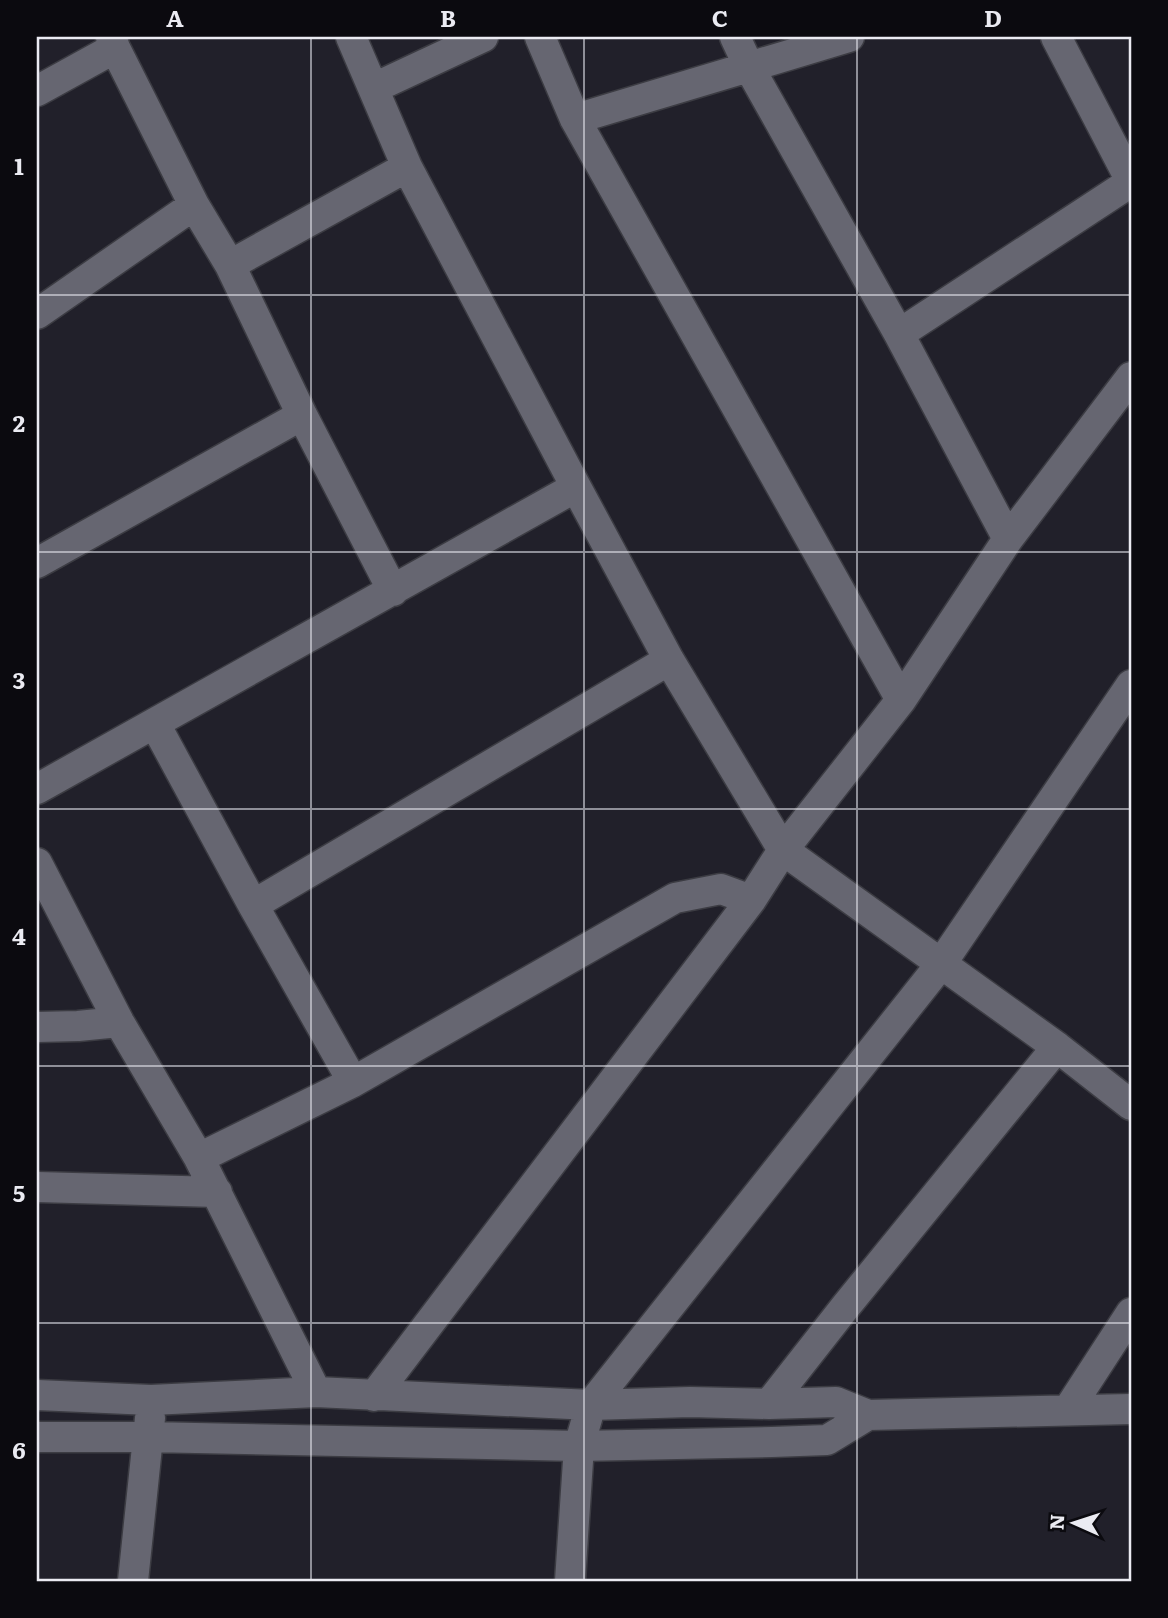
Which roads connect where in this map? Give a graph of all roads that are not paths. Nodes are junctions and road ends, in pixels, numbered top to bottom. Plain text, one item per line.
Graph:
1 (351, 37) edge
2 (483, 37) edge
3 (540, 37) edge
4 (736, 37) edge
5 (849, 37) edge
6 (1056, 37) edge
7 (113, 42) edge
8 (749, 67) junction
9 (374, 88) junction
10 (37, 91) edge
11 (575, 119) junction
12 (407, 167) junction
13 (1131, 181) edge
14 (194, 205) junction
15 (230, 265) junction
16 (37, 314) edge
17 (899, 334) junction
18 (1131, 377) edge
19 (302, 415) junction
20 (576, 487) junction
21 (1007, 539) junction
22 (37, 563) edge
23 (393, 591) junction
24 (669, 660) junction
25 (1131, 685) edge
26 (901, 700) junction
27 (155, 724) junction
28 (37, 789) edge
29 (783, 850) junction
30 (37, 863) edge
31 (751, 900) junction
32 (253, 905) junction
33 (941, 964) junction
34 (119, 1022) junction
35 (37, 1027) edge
36 (1056, 1048) junction
37 (353, 1082) junction
38 (1131, 1105) edge
39 (200, 1158) junction
40 (37, 1187) edge
41 (217, 1192) junction
42 (1131, 1313) edge
43 (316, 1392) junction
44 (37, 1395) edge
45 (374, 1396) junction
46 (151, 1400) junction
47 (769, 1404) junction
48 (591, 1405) junction
49 (1131, 1409) edge
50 (1068, 1410) junction
51 (868, 1415) junction
52 (37, 1437) edge
53 (148, 1437) junction
54 (579, 1446) junction
55 (133, 1581) edge
56 (570, 1581) edge

1 - 9 street
2 - 9 street
3 - 11 street
4 - 8 street
5 - 8 street
6 - 13 street
7 - 10 street
7 - 14 street
8 - 11 street
8 - 17 street
9 - 12 street
11 - 26 street
12 - 15 street
12 - 20 street
13 - 17 street
14 - 15 street
14 - 16 street
15 - 19 street
17 - 21 street
18 - 21 street
19 - 22 street
19 - 23 street
20 - 23 street
20 - 24 street
21 - 26 street
23 - 27 street
24 - 29 street
24 - 32 street
25 - 33 street
26 - 29 street
27 - 28 street
27 - 32 street
29 - 31 street
29 - 33 street
30 - 34 street
31 - 37 street
31 - 45 street
32 - 37 street
33 - 36 street
33 - 48 street
34 - 35 street
34 - 39 street
36 - 38 street
36 - 47 street
37 - 39 street
39 - 41 street
40 - 41 street
41 - 43 street
42 - 50 street
43 - 45 street
43 - 46 street
44 - 46 street
45 - 48 street
46 - 53 street
47 - 48 street
47 - 51 street
48 - 54 street
49 - 50 street
50 - 51 street
51 - 54 street
52 - 53 street
53 - 54 street
53 - 55 street
54 - 56 street

